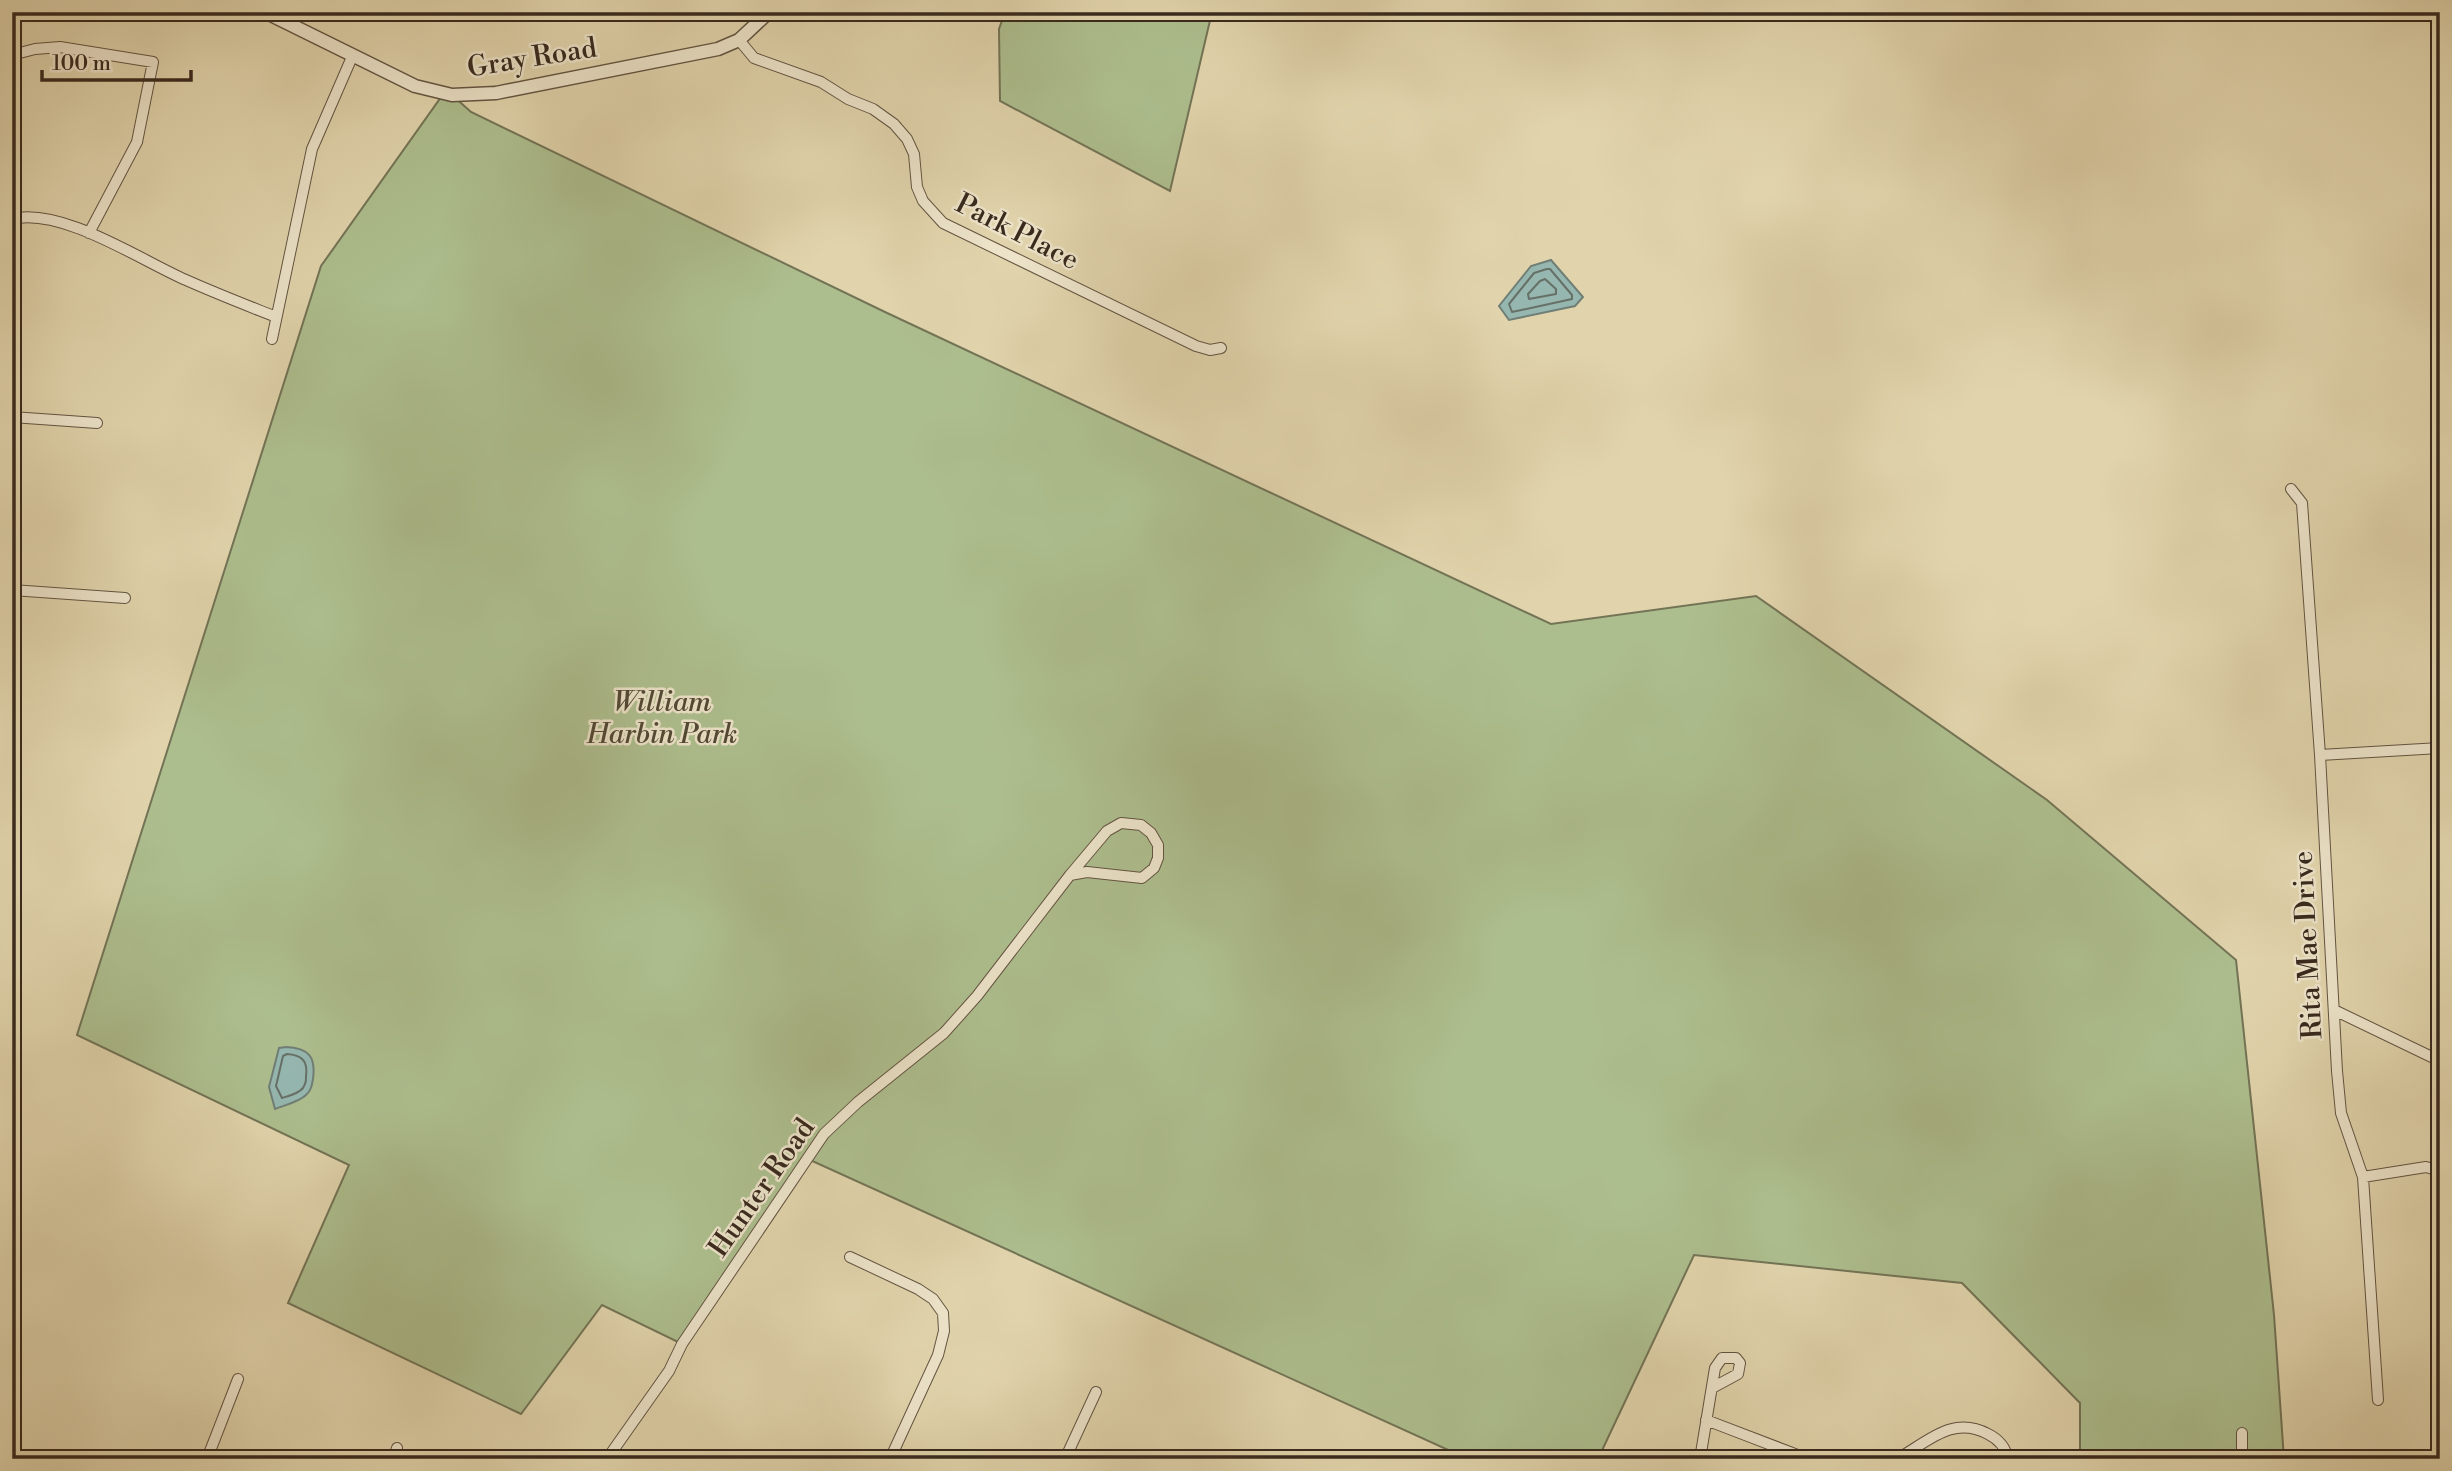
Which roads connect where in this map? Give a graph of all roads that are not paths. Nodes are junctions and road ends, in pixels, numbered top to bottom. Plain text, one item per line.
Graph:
1 (265, 12) edge
2 (769, 12) edge
3 (2435, 12) edge
4 (739, 40) junction
5 (12, 55) edge
6 (352, 57) junction
7 (2440, 69) edge
8 (12, 219) edge
9 (89, 233) junction
10 (276, 317) junction
11 (272, 339) dead end
12 (1222, 348) dead end
13 (12, 417) edge
14 (97, 423) dead end
15 (2291, 489) dead end
16 (12, 590) edge
17 (125, 598) dead end
18 (2440, 748) edge
19 (2319, 755) junction
20 (1070, 875) junction
21 (2334, 1010) junction
22 (2440, 1062) edge
23 (2440, 1171) edge
24 (2363, 1177) junction
25 (850, 1257) dead end
26 (238, 1379) dead end
27 (1712, 1388) dead end
28 (1096, 1392) dead end
29 (2378, 1400) dead end
30 (1706, 1420) junction
31 (2242, 1433) dead end
32 (397, 1448) dead end
33 (206, 1459) edge
34 (393, 1459) edge
35 (607, 1459) edge
36 (890, 1459) edge
37 (1065, 1459) edge
38 (1700, 1459) edge
39 (1808, 1459) edge
40 (1897, 1459) edge
41 (2007, 1459) edge
42 (2242, 1459) edge

1 - 6 street, Gray Road
2 - 4 street, Gray Road
3 - 7 street
4 - 6 street, Gray Road
4 - 12 street, Park Place
5 - 9 street
6 - 10 street
8 - 9 street
9 - 10 street
10 - 11 street
13 - 14 street
15 - 19 street, Rita Mae Drive
16 - 17 street
18 - 19 street
19 - 21 street, Rita Mae Drive
20 - 20 street, Hunter Road
20 - 35 street, Hunter Road
21 - 22 street
21 - 24 street, Rita Mae Drive
23 - 24 street
24 - 29 street, Rita Mae Drive
25 - 36 street
26 - 33 street
27 - 30 street
28 - 37 street
30 - 38 street
30 - 39 street
31 - 42 street
32 - 34 street
40 - 41 street

